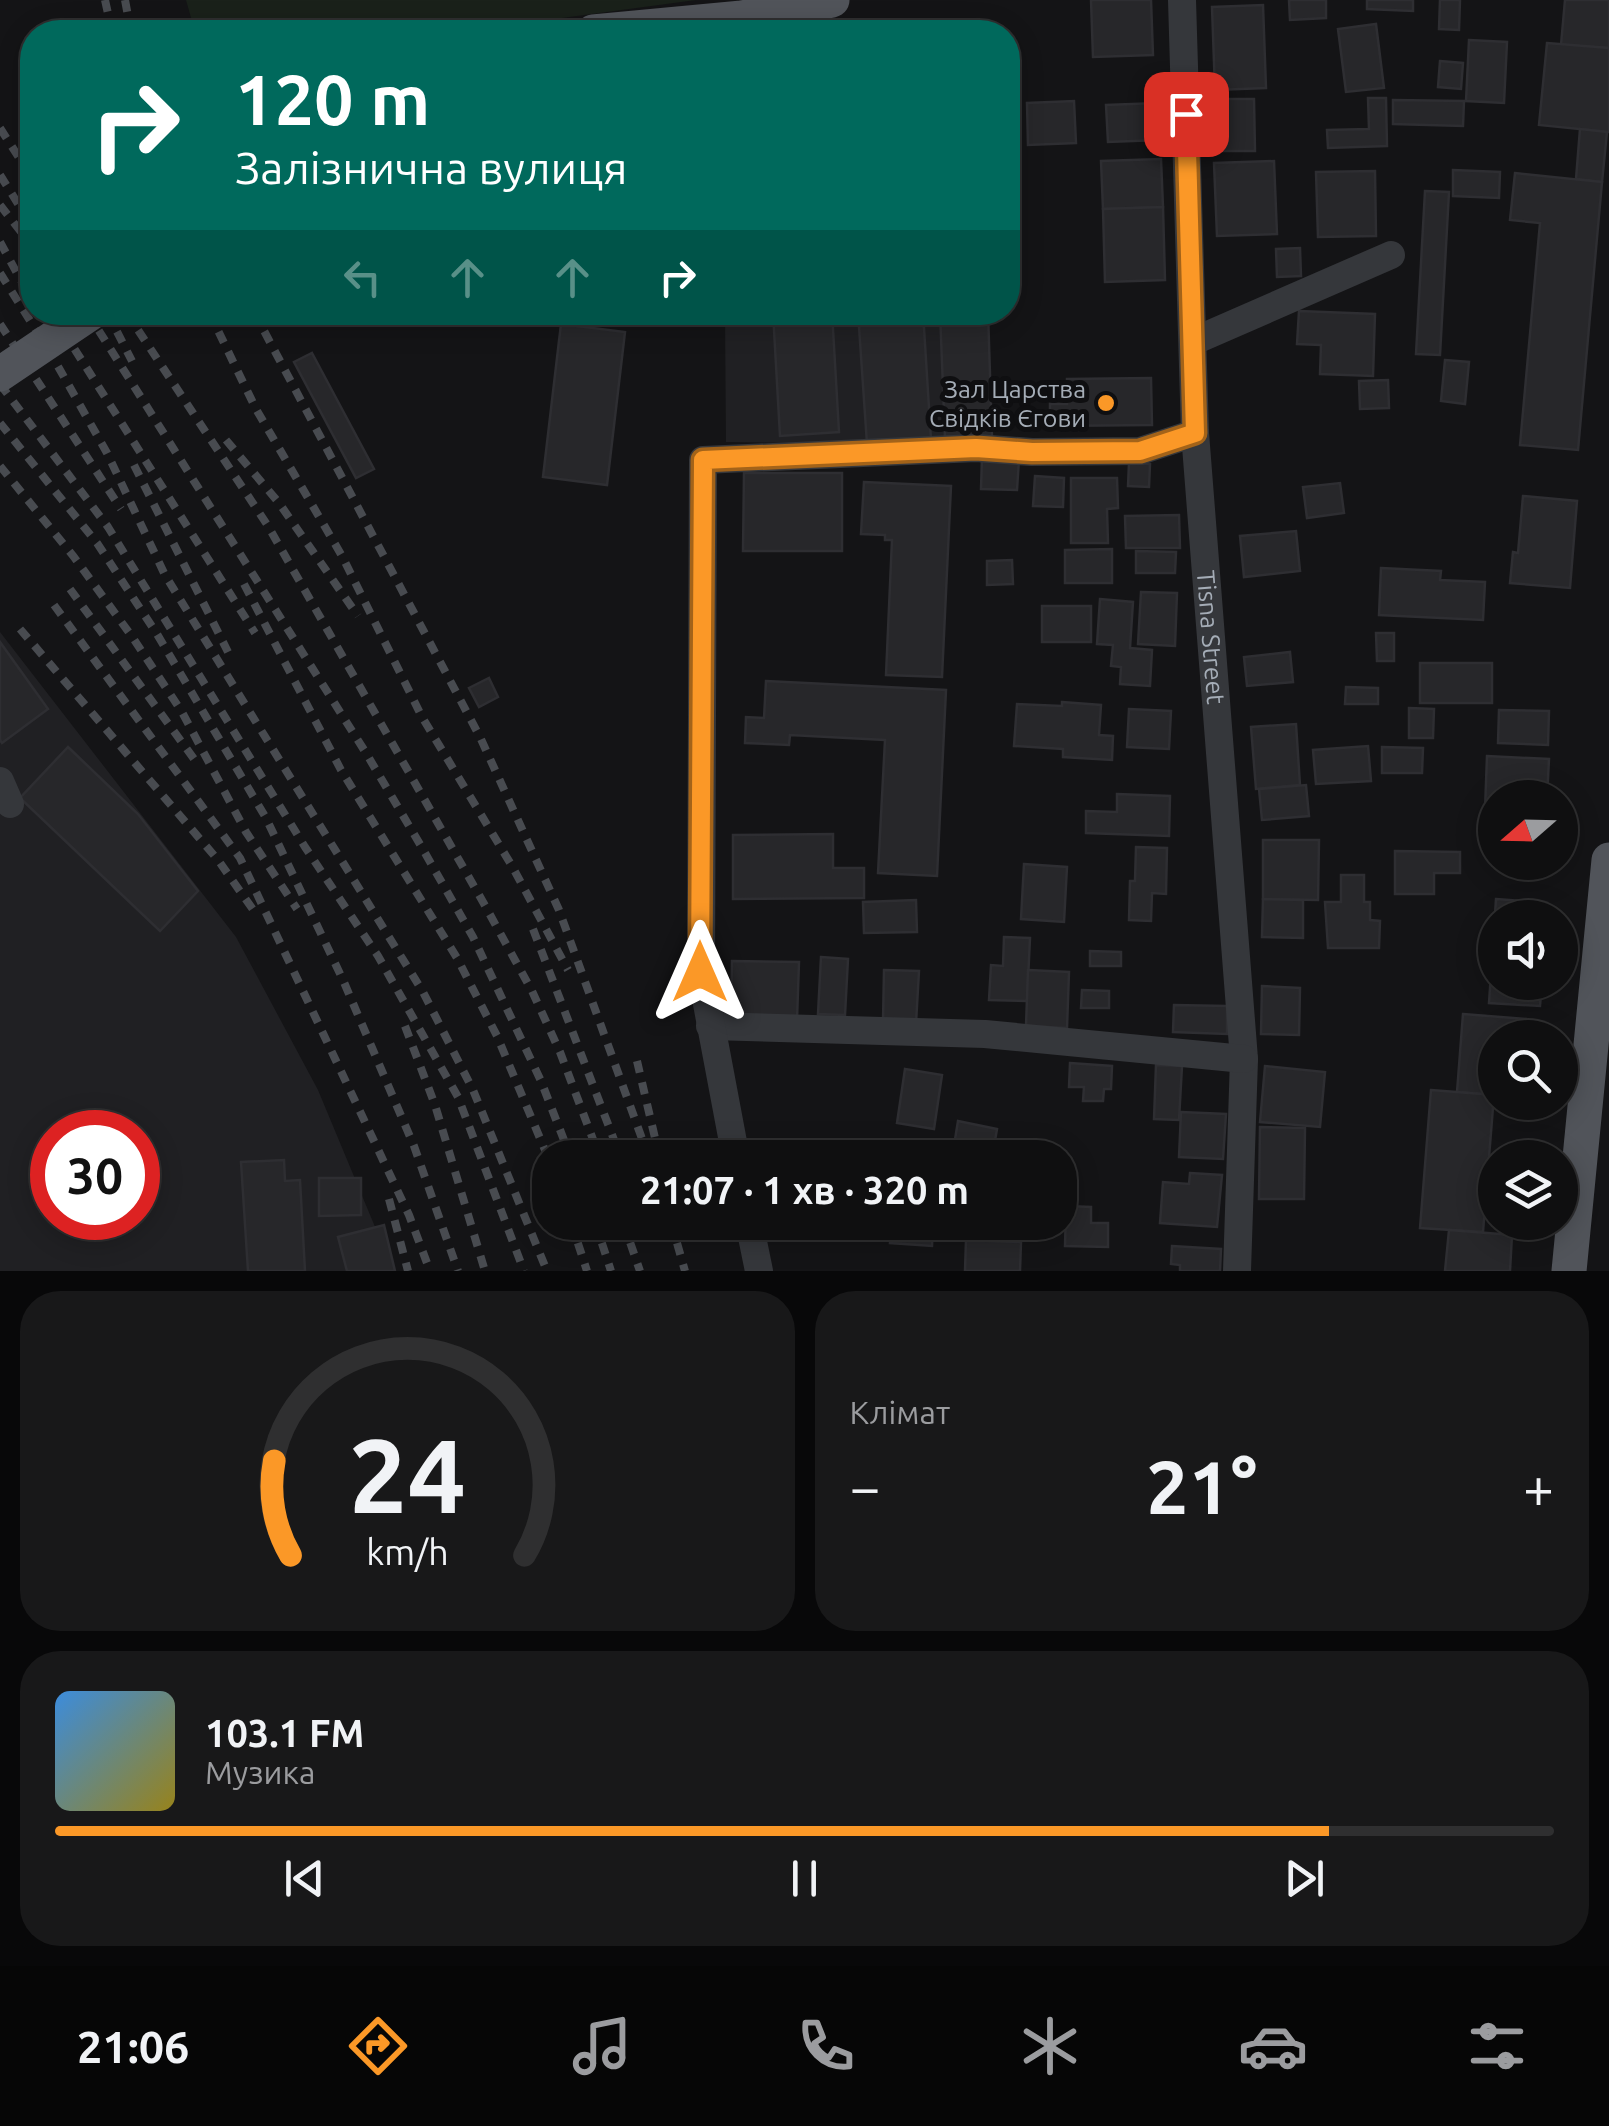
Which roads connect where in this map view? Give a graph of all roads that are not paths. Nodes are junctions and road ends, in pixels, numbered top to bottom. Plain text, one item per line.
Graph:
1 (832, 0) edge
2 (1182, 0) edge
3 (721, 20) edge
4 (1391, 254) dead end
5 (73, 325) edge
6 (1194, 341) junction
7 (0, 374) edge
8 (1195, 433) junction
9 (1609, 860) edge
10 (710, 1026) junction
11 (1244, 1059) junction
12 (732, 1140) edge
13 (753, 1240) edge
14 (759, 1271) edge
15 (1237, 1271) edge
16 (1569, 1271) edge

1 - 3 main road
2 - 6 street, Tisna Street
4 - 6 street
5 - 7 main road, bridge
6 - 8 street, Tisna Street
8 - 10 street
8 - 11 street, Tisna Street
9 - 16 main road
10 - 11 street
10 - 12 street
11 - 15 street, Tisna Street
13 - 14 street

